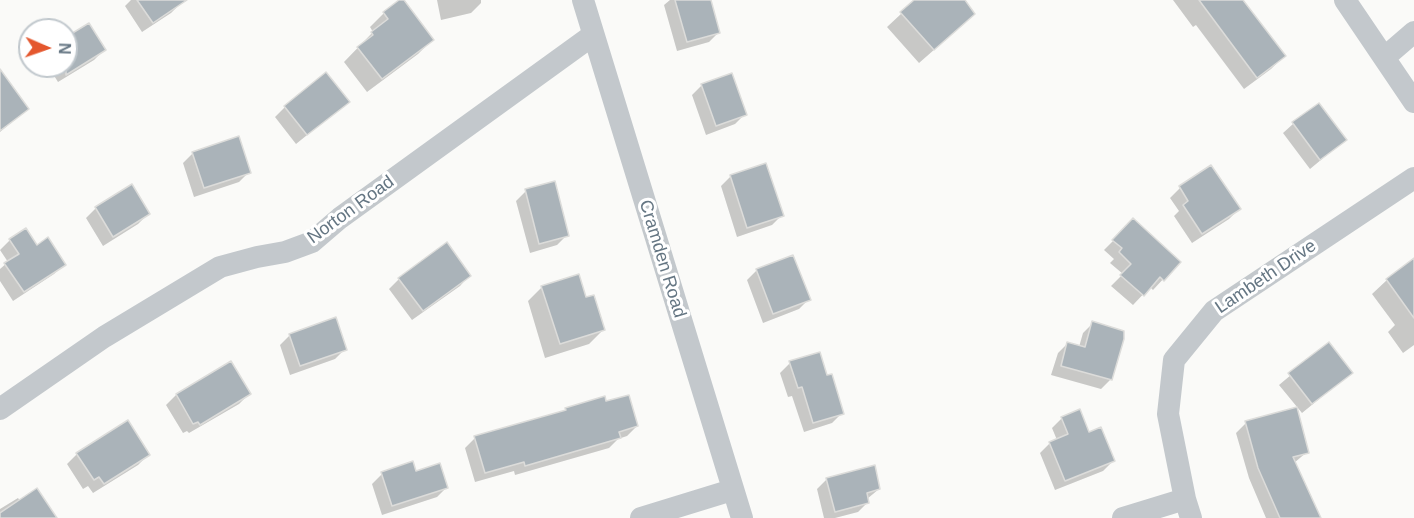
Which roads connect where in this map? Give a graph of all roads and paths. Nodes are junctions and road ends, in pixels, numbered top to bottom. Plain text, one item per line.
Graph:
1 (583, 0) edge
2 (1345, 0) edge
3 (1414, 32) edge
4 (593, 35) junction
5 (1385, 57) junction
6 (1414, 102) edge
7 (1414, 178) edge
8 (0, 409) edge
9 (732, 490) junction
10 (1188, 509) edge
11 (641, 518) edge
12 (742, 518) edge
13 (1123, 518) edge

1 - 4 street, Cramden Road
2 - 5 street
3 - 5 street
4 - 8 street, Norton Road
4 - 9 street, Cramden Road
5 - 6 street
7 - 10 street, Lambeth Drive
9 - 11 street
9 - 12 street, Cramden Road
10 - 13 street

